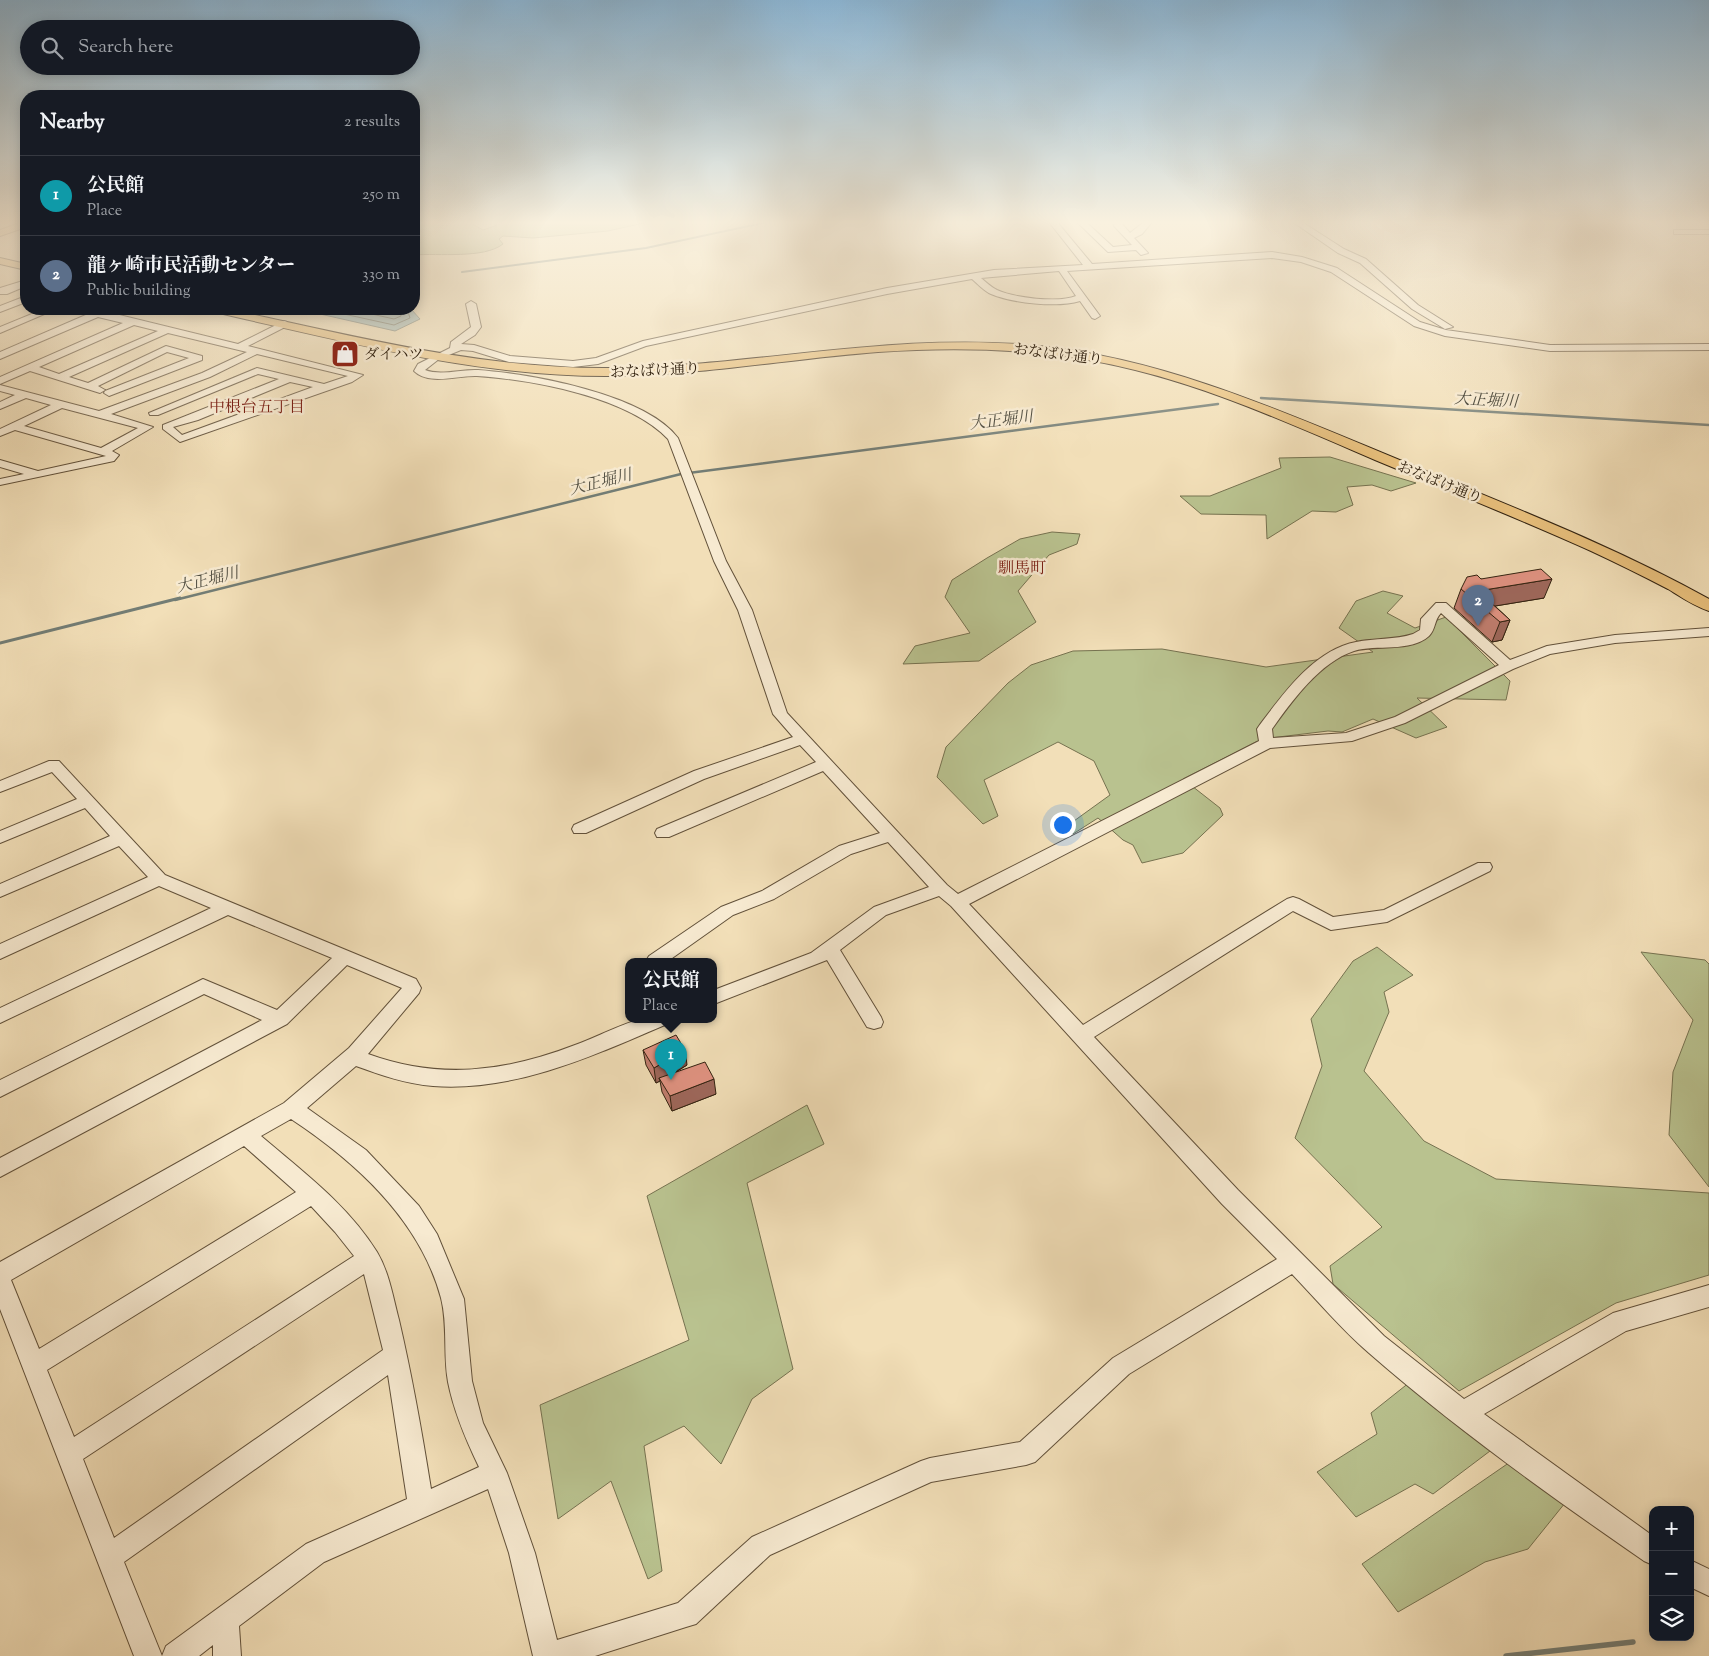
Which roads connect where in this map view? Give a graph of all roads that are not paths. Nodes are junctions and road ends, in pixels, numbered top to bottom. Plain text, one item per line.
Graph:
1 (849, 299) edge
2 (1034, 299) edge
3 (1080, 299) edge
4 (1084, 299) edge
5 (1379, 299) edge
6 (1407, 299) edge
7 (20, 301) edge
8 (471, 304) dead end
9 (0, 309) edge
10 (36, 315) edge
11 (96, 315) edge
12 (102, 315) edge
13 (242, 315) edge
14 (1095, 316) dead end
15 (133, 322) junction
16 (284, 324) junction
17 (0, 330) edge
18 (168, 330) junction
19 (1481, 339) junction
20 (239, 347) junction
21 (1709, 347) edge
22 (455, 348) junction
23 (256, 351) junction
24 (0, 356) edge
25 (436, 357) junction
26 (30, 368) junction
27 (60, 377) junction
28 (290, 378) junction
29 (0, 382) edge
30 (90, 386) junction
31 (324, 386) junction
32 (0, 388) edge
33 (109, 393) junction
34 (26, 394) junction
35 (127, 403) junction
36 (60, 404) junction
37 (0, 406) edge
38 (154, 413) junction
39 (101, 414) junction
40 (171, 425) junction
41 (13, 426) junction
42 (147, 428) junction
43 (0, 433) edge
44 (102, 452) junction
45 (0, 463) edge
46 (35, 473) junction
47 (686, 473) joint
48 (0, 482) edge
49 (1709, 606) edge
50 (1709, 632) edge
51 (1508, 666) junction
52 (802, 739) junction
53 (1267, 743) junction
54 (825, 764) junction
55 (0, 787) edge
56 (87, 801) junction
57 (580, 829) dead end
58 (663, 833) dead end
59 (891, 835) junction
60 (0, 837) edge
61 (121, 838) junction
62 (1484, 867) dead end
63 (159, 879) junction
64 (941, 889) junction
65 (0, 891) edge
66 (957, 902) junction
67 (228, 907) junction
68 (830, 949) junction
69 (0, 952) edge
70 (345, 956) junction
71 (659, 958) edge
72 (405, 981) joint
73 (717, 996) edge
74 (0, 1016) edge
75 (280, 1019) junction
76 (874, 1022) dead end
77 (650, 1023) edge
78 (1082, 1036) junction
79 (354, 1057) junction
80 (0, 1089) edge
81 (291, 1109) junction
82 (245, 1135) junction
83 (0, 1168) edge
84 (312, 1194) junction
85 (369, 1259) junction
86 (1294, 1261) junction
87 (0, 1274) edge
88 (0, 1280) edge
89 (1709, 1296) edge
90 (396, 1355) junction
91 (34, 1365) junction
92 (1463, 1414) junction
93 (69, 1454) junction
94 (495, 1473) junction
95 (421, 1506) junction
96 (1652, 1551) edge
97 (109, 1557) junction
98 (1694, 1575) edge
99 (1709, 1583) edge
100 (225, 1620) junction
101 (148, 1656) edge
102 (176, 1656) edge
103 (228, 1656) edge
104 (547, 1656) edge
105 (551, 1656) edge

1 - 22 street
2 - 3 street
4 - 14 street
5 - 19 street
6 - 19 street
7 - 9 street
8 - 22 street
10 - 17 street
11 - 24 street
12 - 15 street
13 - 16 main road, おなばけ通り
15 - 18 street
15 - 26 street
16 - 20 street
16 - 25 main road, おなばけ通り
18 - 20 street
18 - 27 street
19 - 21 street
20 - 23 street
22 - 25 street
23 - 31 street
23 - 35 street
25 - 47 street
25 - 49 main road, おなばけ通り
26 - 27 street
26 - 29 street
27 - 30 street
28 - 31 street
28 - 38 street
28 - 40 street
30 - 33 street
30 - 33 street
31 - 40 street
32 - 34 street
33 - 35 street
34 - 36 street
34 - 37 street
35 - 38 street
35 - 39 street
36 - 39 street
36 - 41 street
38 - 40 street
39 - 42 street
40 - 42 street
41 - 43 street
41 - 44 street
42 - 44 street
44 - 46 street
45 - 46 street
46 - 48 street
47 - 52 street
50 - 51 street
51 - 53 street
51 - 53 street
52 - 54 street
52 - 57 street
53 - 66 street
54 - 58 street
54 - 59 street
55 - 56 street
56 - 60 street
56 - 61 street
59 - 64 street
59 - 71 street
61 - 63 street
61 - 65 street
62 - 78 street
63 - 67 street
63 - 69 street
64 - 66 street
64 - 68 street
66 - 78 street
67 - 70 street
67 - 74 street
68 - 73 street
68 - 76 street
70 - 72 street
70 - 75 street
72 - 79 street
75 - 80 street
75 - 83 street
77 - 79 street
78 - 86 street
79 - 81 street
81 - 82 street
81 - 94 street
82 - 84 street
82 - 87 street
84 - 85 street
84 - 91 street
85 - 90 street
85 - 93 street
86 - 92 street
86 - 105 street
88 - 91 street
89 - 92 street
90 - 95 street
90 - 97 street
91 - 93 street
92 - 96 street
93 - 97 street
94 - 95 street
94 - 104 street
95 - 100 street
97 - 101 street
98 - 99 street
100 - 102 street
100 - 103 street

